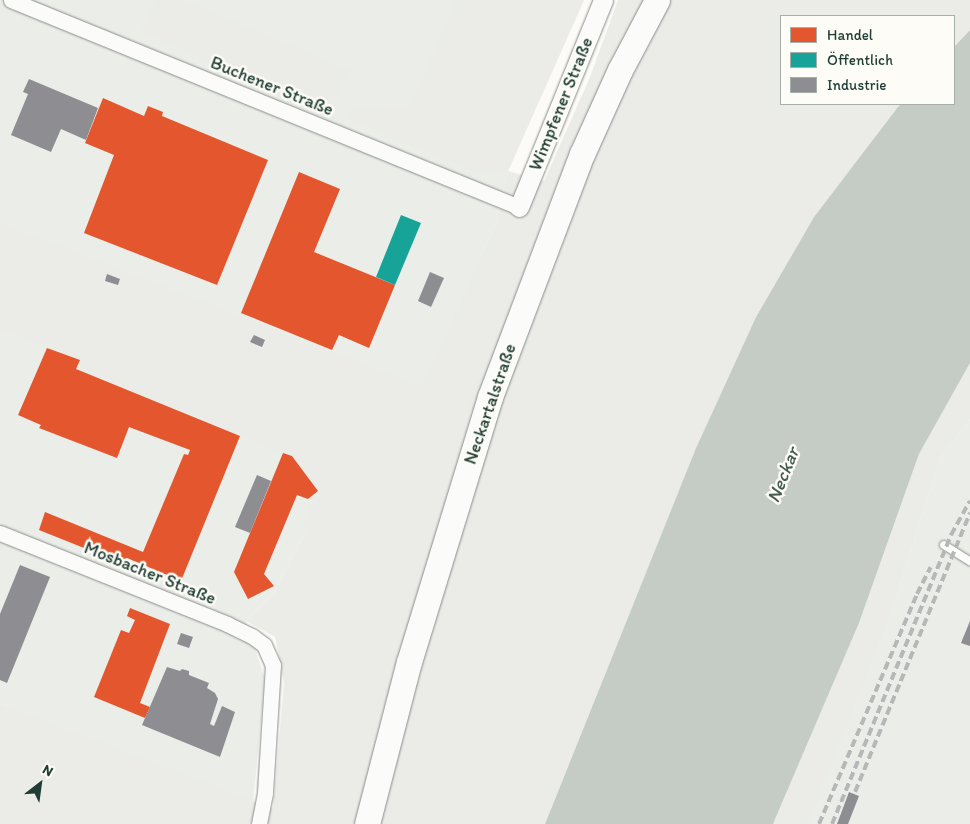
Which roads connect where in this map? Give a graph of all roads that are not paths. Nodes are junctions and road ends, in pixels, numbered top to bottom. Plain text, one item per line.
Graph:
1 (12, 0) edge
2 (603, 0) edge
3 (657, 0) edge
4 (519, 208) joint
5 (0, 533) edge
6 (944, 545) dead end
7 (970, 562) edge
8 (258, 824) edge
9 (367, 824) edge

1 - 4 street, Buchener Straße
2 - 4 street, Wimpfener Straße
3 - 9 main road, Neckartalstraße
5 - 8 street, Mosbacher Straße
6 - 7 lane

